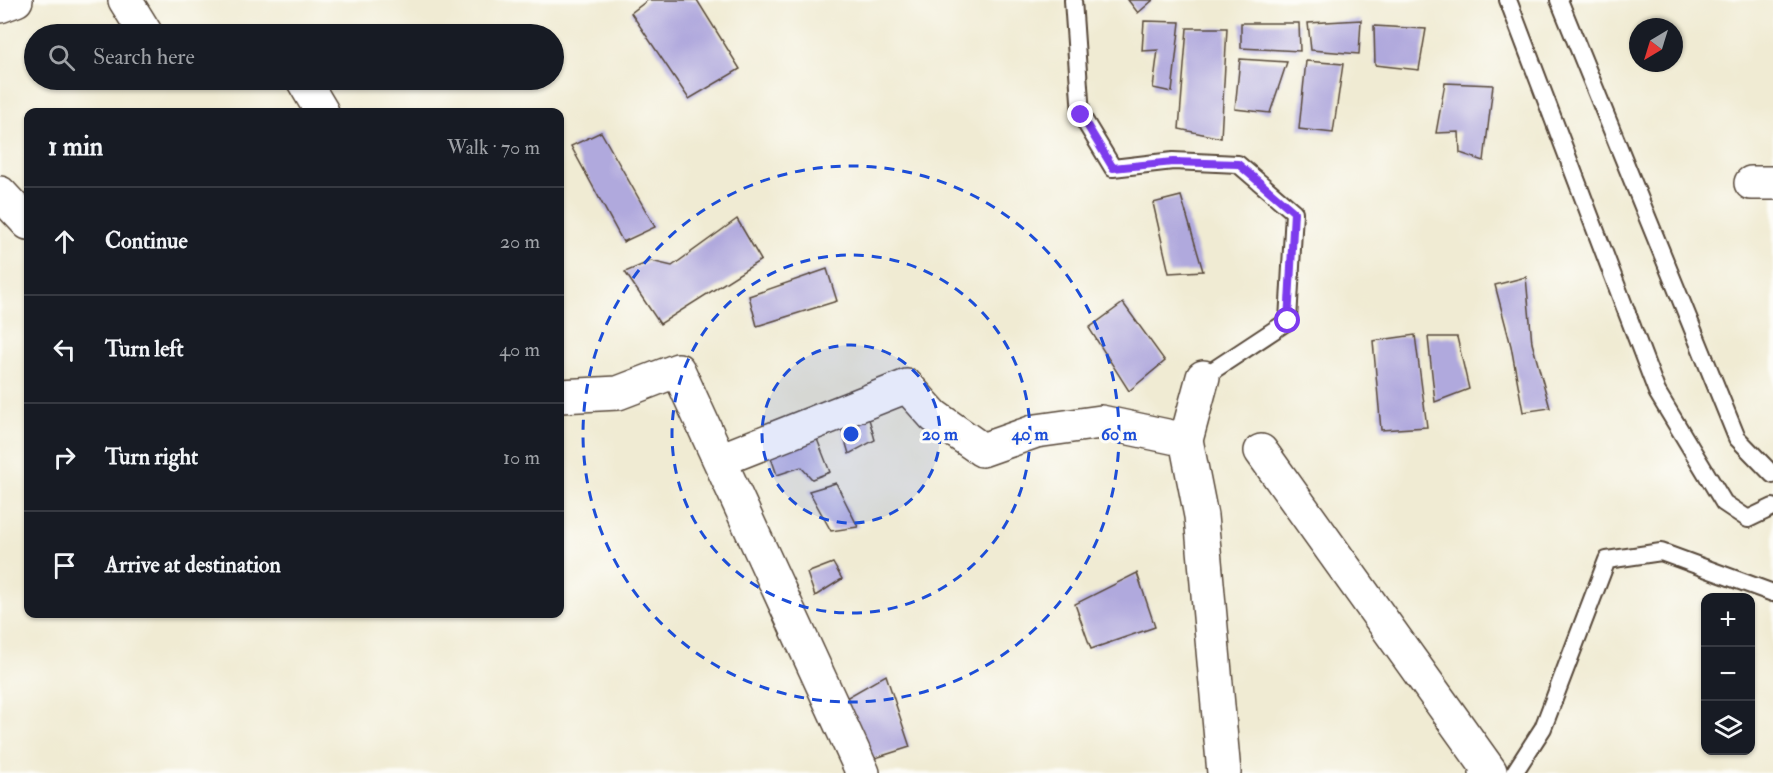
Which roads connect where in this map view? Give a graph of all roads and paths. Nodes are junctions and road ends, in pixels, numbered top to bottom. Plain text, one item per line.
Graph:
1 (16, 0) edge
2 (125, 0) edge
3 (1073, 0) edge
4 (1509, 0) edge
5 (1559, 0) edge
6 (0, 6) edge
7 (140, 24) edge
8 (309, 90) edge
9 (320, 108) edge
10 (0, 193) edge
11 (24, 219) edge
12 (1203, 377) joint
13 (564, 396) edge
14 (1186, 440) junction
15 (1261, 451) dead end
16 (720, 460) junction
17 (1773, 475) edge
18 (1773, 507) edge
19 (1773, 593) edge
20 (863, 773) edge
21 (1224, 773) edge
22 (1486, 773) edge
23 (1514, 773) edge

1 - 6 street
2 - 7 street
3 - 12 lane
4 - 18 lane
5 - 17 lane
8 - 9 street
10 - 11 street
12 - 14 street
13 - 16 street
14 - 16 street
14 - 21 street
15 - 22 street
16 - 20 street
19 - 23 lane

